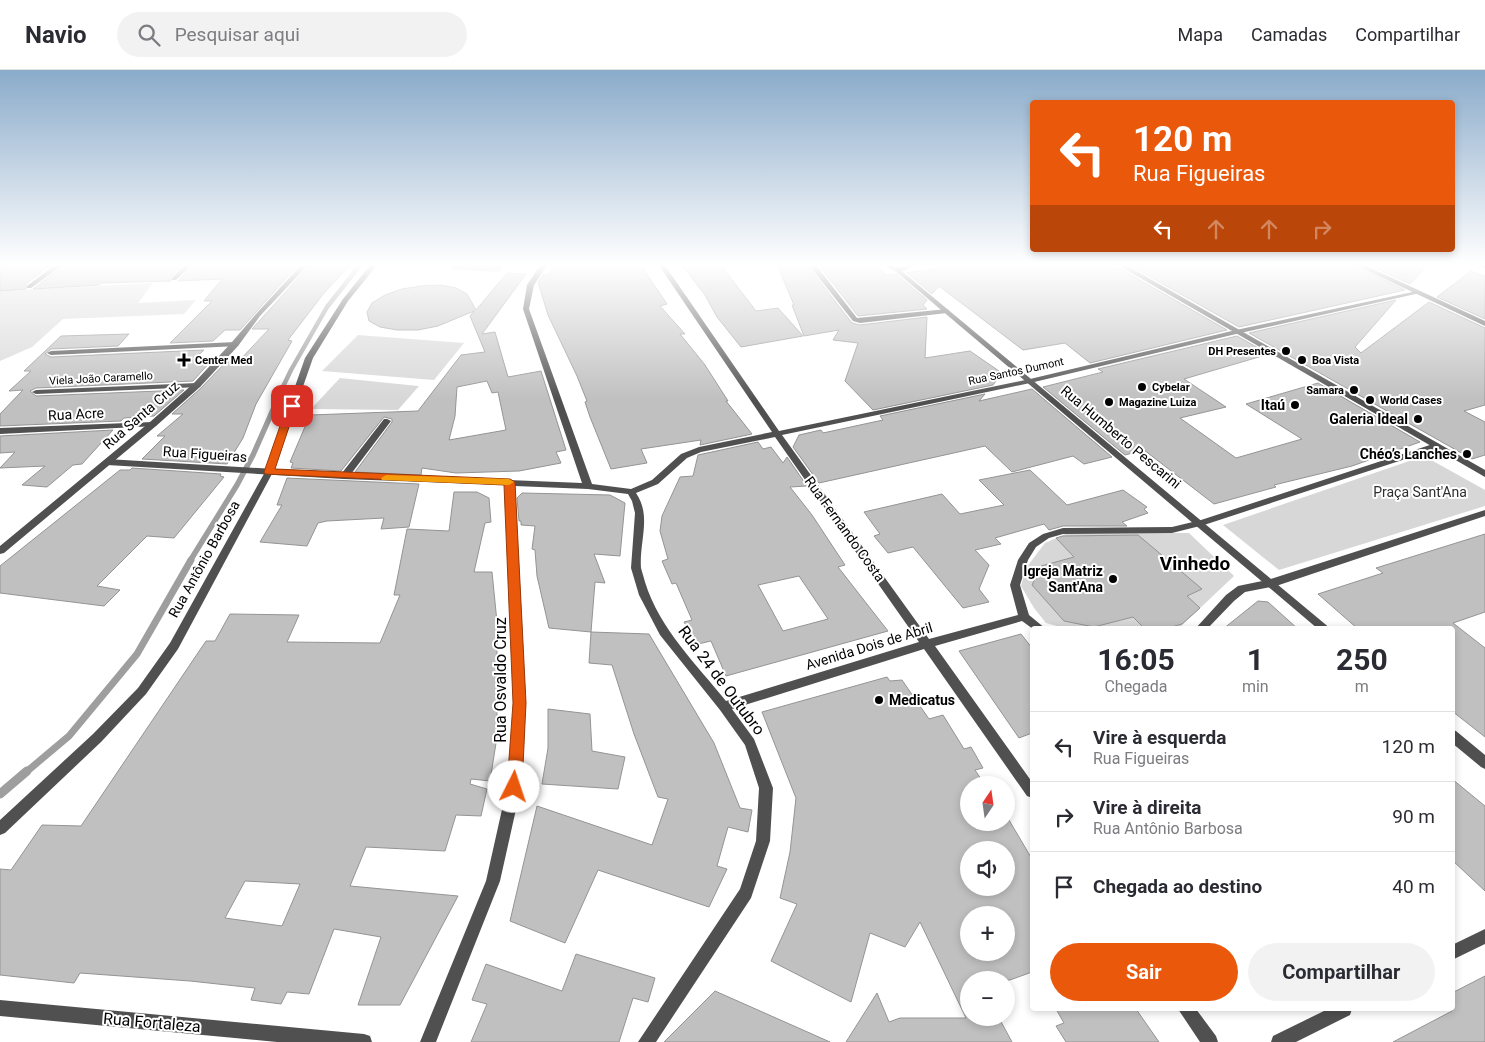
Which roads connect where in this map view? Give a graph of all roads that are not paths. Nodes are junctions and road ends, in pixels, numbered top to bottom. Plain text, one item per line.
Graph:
1 (263, 309) edge
2 (339, 309) edge
3 (526, 309) edge
4 (692, 309) edge
5 (847, 309) edge
6 (944, 309) edge
7 (1197, 309) edge
8 (1341, 309) edge
9 (1453, 309) edge
10 (947, 312) junction
11 (1485, 324) edge
12 (1236, 332) junction
13 (235, 344) junction
14 (51, 353) dead end
15 (1030, 381) junction
16 (197, 385) junction
17 (36, 392) dead end
18 (387, 421) dead end
19 (153, 424) junction
20 (0, 431) edge
21 (776, 432) junction
22 (1436, 446) junction
23 (107, 462) junction
24 (269, 472) junction
25 (1483, 472) edge
26 (344, 476) junction
27 (510, 482) junction
28 (588, 486) junction
29 (631, 492) junction
30 (1485, 513) edge
31 (1202, 523) junction
32 (0, 550) edge
33 (1272, 583) junction
34 (1024, 617) junction
35 (1037, 626) edge
36 (1203, 626) edge
37 (1322, 626) edge
38 (927, 644) junction
39 (724, 707) junction
40 (1455, 738) edge
41 (1485, 763) edge
42 (1030, 789) edge
43 (0, 829) edge
44 (1485, 936) edge
45 (1455, 951) edge
46 (0, 1008) edge
47 (1187, 1011) edge
48 (1340, 1011) edge
49 (364, 1042) edge
50 (428, 1042) edge
51 (646, 1042) edge
52 (1210, 1042) edge
53 (1279, 1042) edge

1 - 13 street, Rua Santa Cruz
2 - 24 street, Rua Antônio Barbosa
3 - 28 street
4 - 21 street, Rua Fernando Costa
5 - 10 street
6 - 10 street, Rua Humberto Pescarini
7 - 12 street
8 - 12 street, Rua Santos Dumont
9 - 11 street
10 - 15 street, Rua Humberto Pescarini
12 - 15 street, Rua Santos Dumont
12 - 22 street
13 - 14 street
13 - 16 street, Rua Santa Cruz
15 - 21 street, Rua Santos Dumont
15 - 31 street, Rua Humberto Pescarini
16 - 17 street, Viela João Caramello
16 - 19 street, Rua Santa Cruz
18 - 26 street
19 - 20 street, Rua Acre
19 - 23 street, Rua Santa Cruz
21 - 29 street, Rua Santos Dumont
21 - 38 street, Rua Fernando Costa
22 - 25 street
22 - 31 street
23 - 24 street, Rua Figueiras
23 - 32 street, Rua Santa Cruz
24 - 26 street, Rua Figueiras
24 - 43 street, Rua Antônio Barbosa
26 - 27 street, Rua Figueiras
27 - 28 street, Rua Figueiras
27 - 50 street, Rua Osvaldo Cruz
28 - 29 street, Rua Figueiras
29 - 39 street, Rua 24 de Outubro
30 - 33 street
31 - 33 street, Rua Humberto Pescarini
31 - 34 street
33 - 36 street
33 - 37 street, Rua Humberto Pescarini
34 - 35 street
34 - 38 street, Avenida Dois de Abril
38 - 39 street, Avenida Dois de Abril
38 - 42 street, Rua Fernando Costa
39 - 51 street, Rua 24 de Outubro
40 - 41 street
44 - 45 street
46 - 49 street, Rua Fortaleza
47 - 52 street
48 - 53 street

